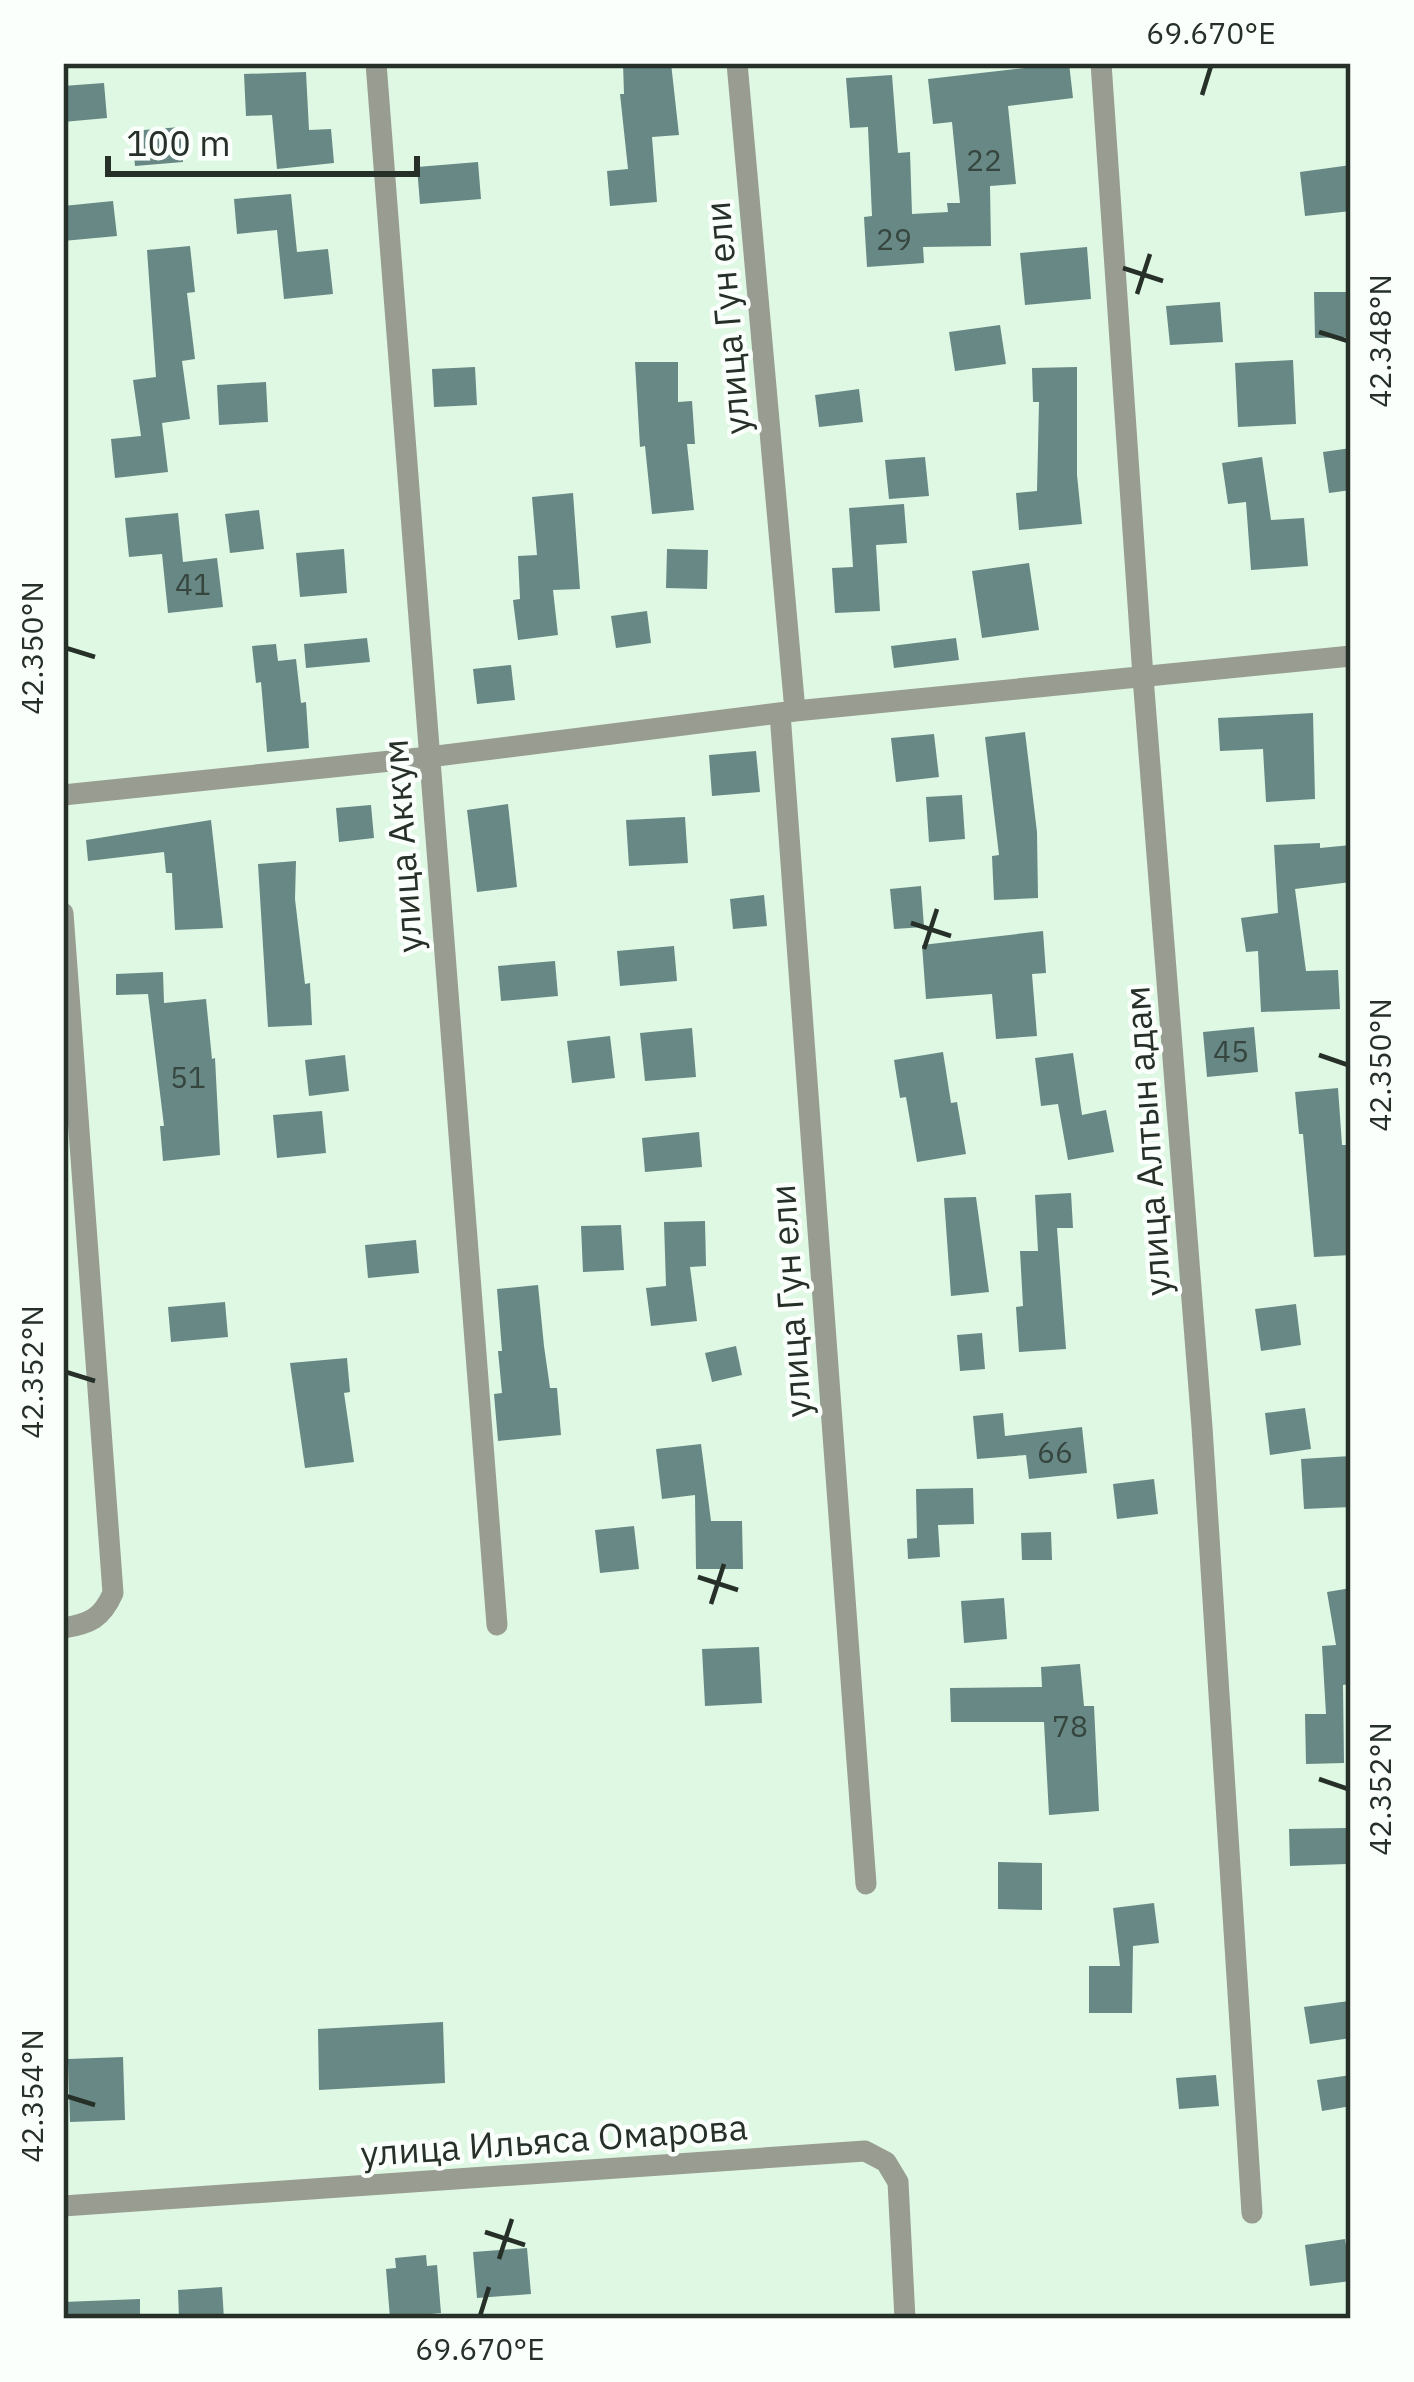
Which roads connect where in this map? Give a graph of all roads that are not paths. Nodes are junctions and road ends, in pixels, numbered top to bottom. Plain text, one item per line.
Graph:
1 (376, 63) edge
2 (737, 63) edge
3 (1101, 63) edge
4 (1351, 656) edge
5 (1143, 677) junction
6 (788, 712) junction
7 (428, 757) junction
8 (63, 795) edge
9 (63, 913) edge
10 (497, 1624) dead end
11 (63, 1628) edge
12 (866, 1884) dead end
13 (63, 2206) edge
14 (1252, 2213) dead end
15 (905, 2319) edge

1 - 7 street, улица Аккум
2 - 6 street, улица Гун ели
3 - 5 street, улица Алтын адам
4 - 5 street
5 - 6 street
5 - 14 street, улица Алтын адам
6 - 7 street
6 - 12 street, улица Гун ели
7 - 8 street
7 - 10 street, улица Аккум
9 - 11 street
13 - 15 street, улица Ильяса Омарова

